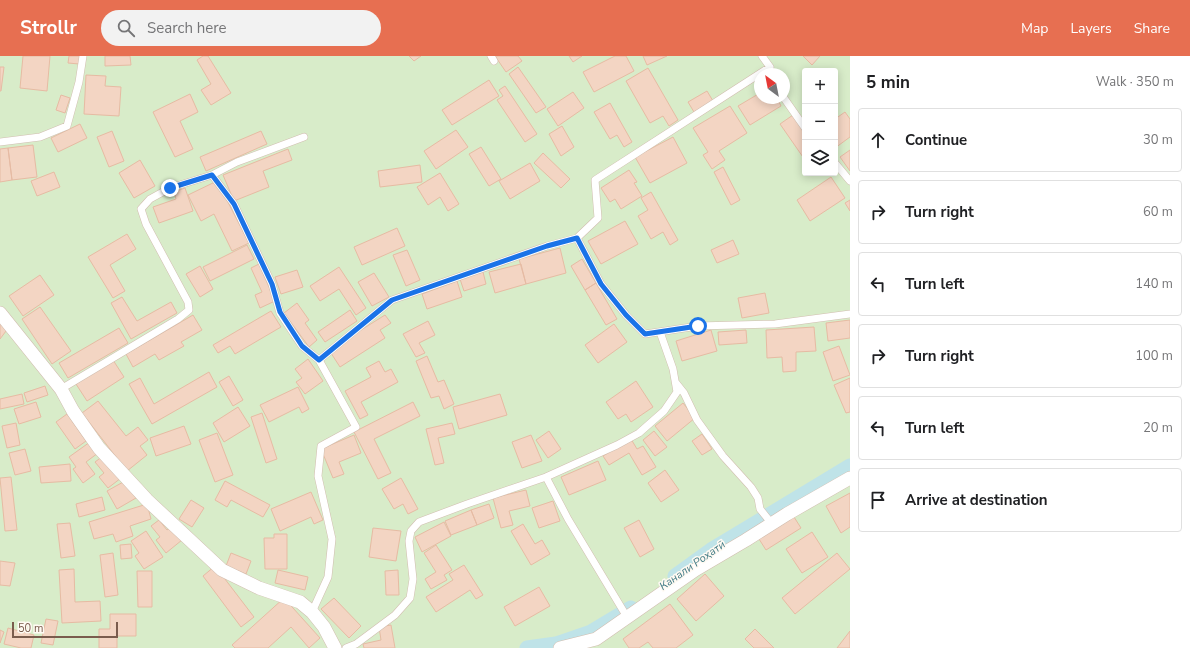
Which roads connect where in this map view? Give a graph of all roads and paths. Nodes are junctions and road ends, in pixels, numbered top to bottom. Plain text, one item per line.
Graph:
1 (83, 56) edge
2 (762, 56) edge
3 (769, 68) edge
4 (754, 82) edge
5 (788, 104) edge
6 (802, 124) edge
7 (304, 137) dead end
8 (0, 142) edge
9 (838, 167) edge
10 (212, 175) junction
11 (850, 181) edge
12 (577, 238) junction
13 (0, 313) edge
14 (850, 314) edge
15 (660, 332) junction
16 (319, 360) junction
17 (676, 383) junction
18 (61, 389) junction
19 (546, 477) junction
20 (850, 478) edge
21 (769, 521) junction
22 (312, 612) junction
23 (626, 616) junction
24 (335, 648) edge
25 (346, 648) edge
26 (560, 648) edge

1 - 8 lane
2 - 3 lane
4 - 12 lane
5 - 6 lane
7 - 10 lane
9 - 11 lane
10 - 16 lane
10 - 18 lane
12 - 15 lane
12 - 16 lane
13 - 18 street
14 - 15 lane
15 - 17 lane
16 - 22 lane
17 - 19 lane
17 - 21 lane
18 - 22 street
19 - 23 lane
19 - 25 lane
20 - 21 street
21 - 23 street
22 - 24 street
23 - 26 street

